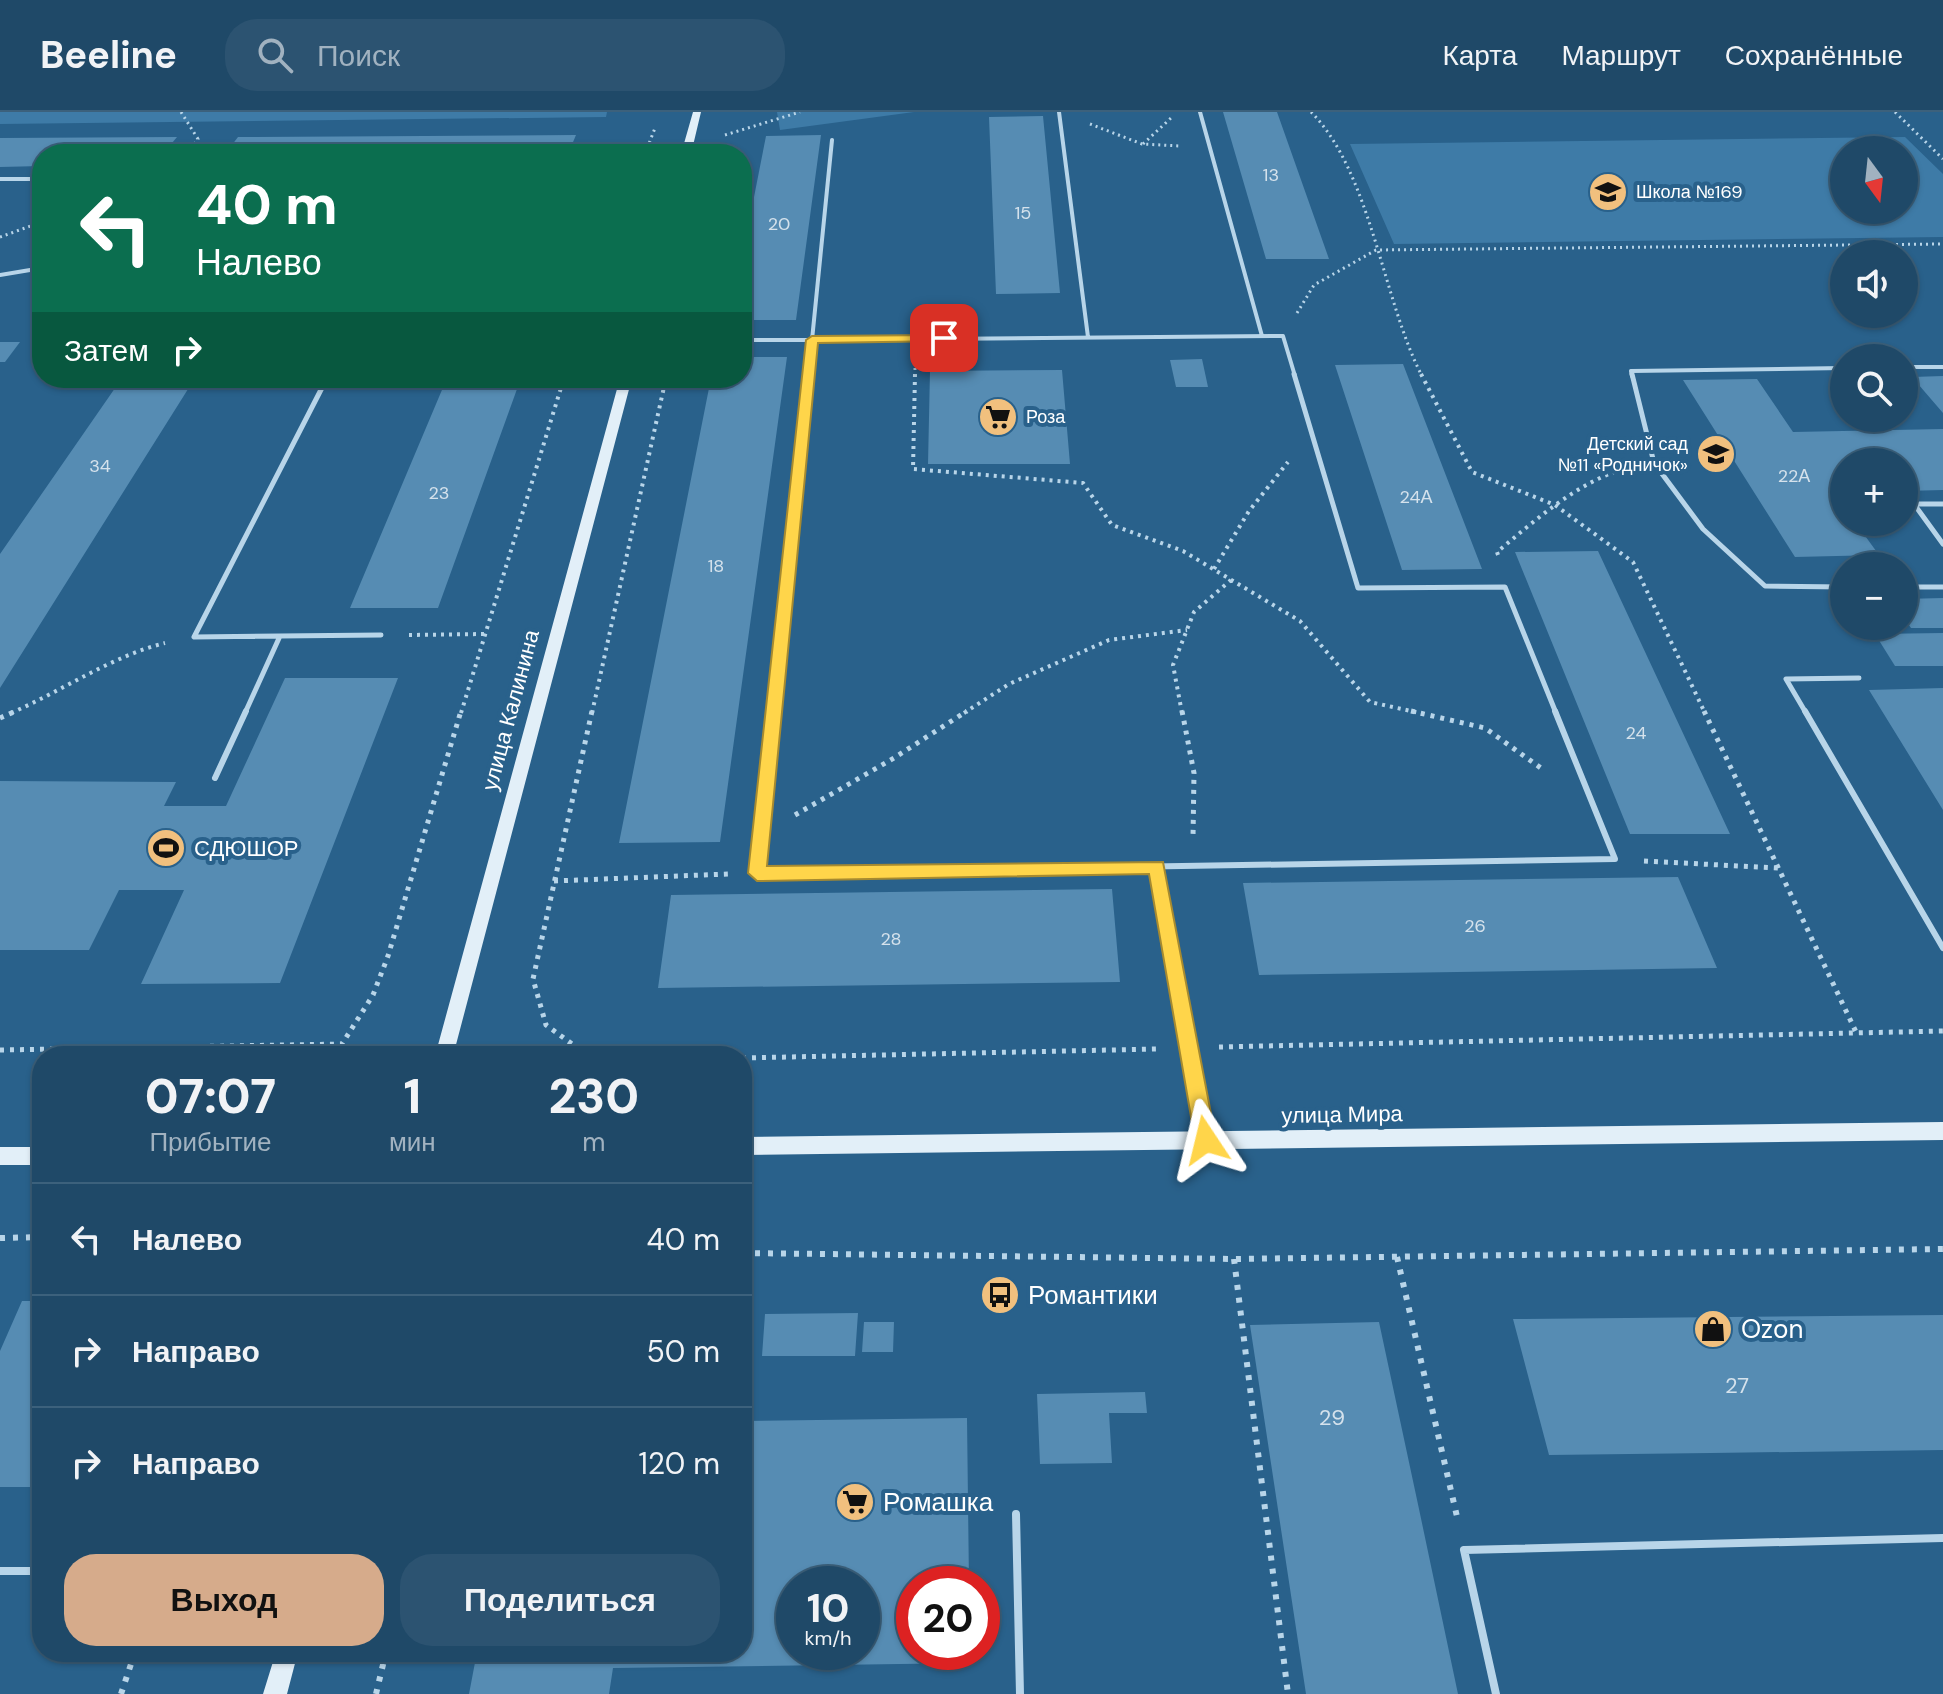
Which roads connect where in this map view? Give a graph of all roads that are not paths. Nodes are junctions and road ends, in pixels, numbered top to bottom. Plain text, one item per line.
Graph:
1 (697, 112) edge
2 (1059, 112) edge
3 (1200, 112) edge
4 (832, 140) dead end
5 (689, 144) edge
6 (0, 179) edge
7 (32, 179) edge
8 (32, 270) edge
9 (0, 275) edge
10 (1262, 336) junction
11 (1088, 337) junction
12 (752, 340) edge
13 (812, 340) junction
14 (1918, 367) edge
15 (1943, 367) edge
16 (1830, 368) edge
17 (322, 388) edge
18 (623, 388) edge
19 (1918, 504) edge
20 (1943, 504) edge
21 (1918, 510) edge
22 (1943, 544) edge
23 (1830, 587) edge
24 (1918, 587) edge
25 (1943, 587) edge
26 (381, 635) road end
27 (280, 636) junction
28 (1859, 678) dead end
29 (215, 778) dead end
30 (1157, 867) junction
31 (1943, 948) edge
32 (447, 1046) edge
33 (1943, 1131) edge
34 (1206, 1140) junction
35 (752, 1146) edge
36 (0, 1156) edge
37 (32, 1156) edge
38 (1016, 1514) dead end
39 (1943, 1538) edge
40 (0, 1571) edge
41 (32, 1571) edge
42 (284, 1662) edge
43 (275, 1694) edge
44 (1020, 1694) edge
45 (1496, 1694) edge

1 - 5 street
2 - 11 lane
3 - 10 lane
4 - 13 lane
6 - 7 lane
8 - 9 lane
10 - 11 lane
10 - 30 lane
11 - 13 lane
12 - 13 lane
13 - 30 lane
14 - 15 lane
16 - 23 lane
17 - 27 lane
18 - 32 street, улица Калинина
19 - 20 lane
21 - 22 lane
24 - 25 lane
26 - 27 lane
27 - 29 lane
28 - 31 lane
30 - 34 lane
33 - 34 street, улица Мира
34 - 35 street, улица Мира
36 - 37 street
38 - 44 lane
39 - 45 lane
40 - 41 lane
42 - 43 street

